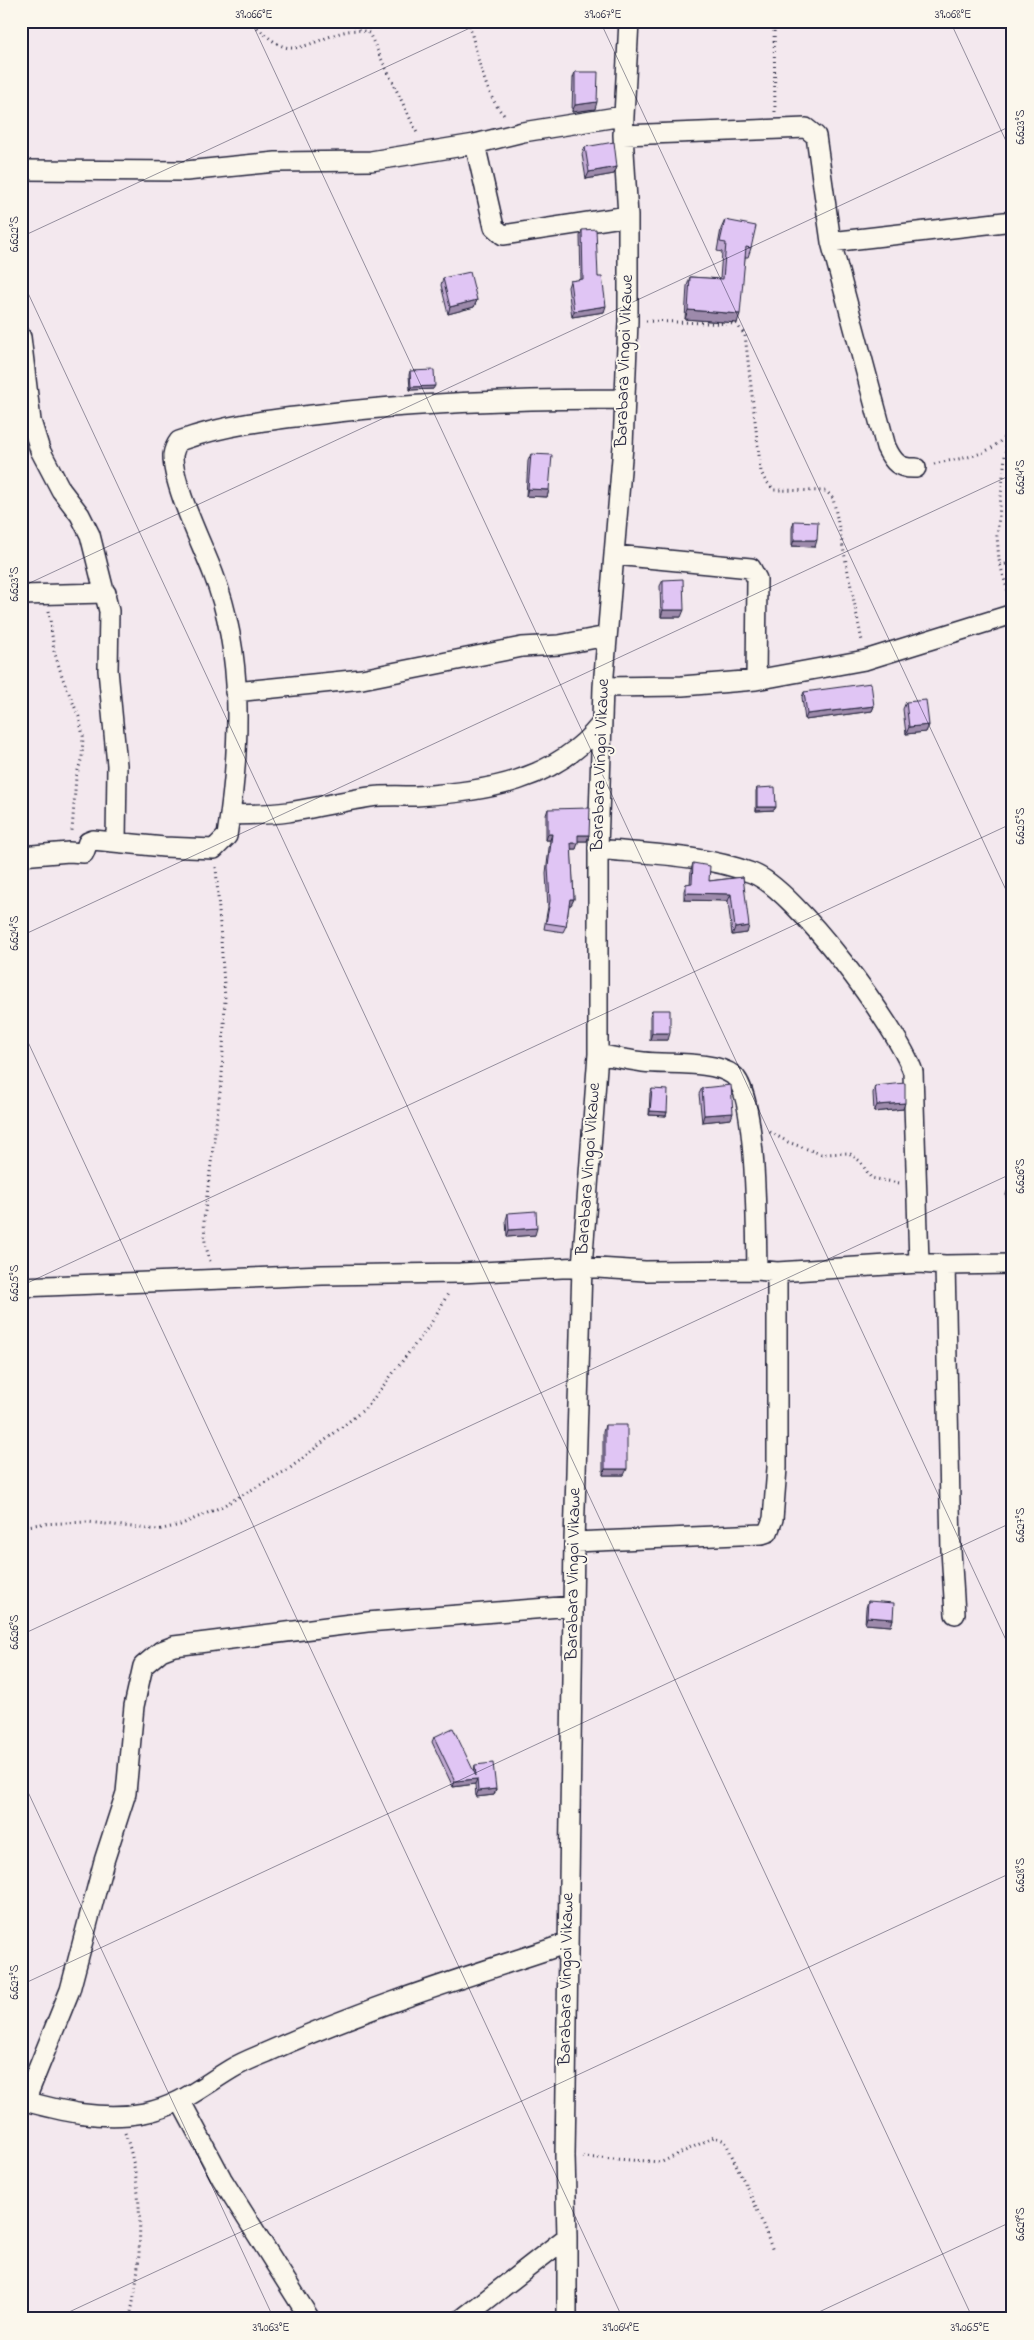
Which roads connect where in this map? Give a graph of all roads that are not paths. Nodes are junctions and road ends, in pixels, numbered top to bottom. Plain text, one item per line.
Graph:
1 (629, 21) edge
2 (623, 116) junction
3 (622, 135) junction
4 (475, 144) junction
5 (21, 170) edge
6 (628, 216) junction
7 (1013, 221) edge
8 (831, 242) junction
9 (21, 337) edge
10 (624, 399) junction
11 (916, 468) road end
12 (615, 555) junction
13 (106, 593) junction
14 (21, 595) edge
15 (1012, 608) edge
16 (607, 636) junction
17 (756, 680) junction
18 (603, 687) junction
19 (235, 692) junction
20 (601, 724) junction
21 (230, 815) junction
22 (116, 842) junction
23 (598, 849) junction
24 (21, 856) edge
25 (598, 1054) junction
26 (919, 1264) junction
27 (1013, 1264) edge
28 (945, 1265) junction
29 (582, 1267) junction
30 (757, 1270) junction
31 (777, 1272) junction
32 (21, 1287) edge
33 (574, 1542) junction
34 (573, 1606) junction
35 (955, 1614) dead end
36 (568, 1943) junction
37 (23, 2100) edge
38 (181, 2102) junction
39 (567, 2238) junction
40 (310, 2319) edge
41 (462, 2319) edge
42 (567, 2319) edge

1 - 2 street, Barabara Vingoi Vikawe
2 - 3 street, Barabara Vingoi Vikawe
2 - 4 street
3 - 6 street, Barabara Vingoi Vikawe
3 - 8 street
4 - 5 street
4 - 6 street
6 - 10 street, Barabara Vingoi Vikawe
7 - 8 street
8 - 11 street
9 - 13 street
10 - 12 street, Barabara Vingoi Vikawe
10 - 19 street
12 - 16 street, Barabara Vingoi Vikawe
12 - 17 street
13 - 14 street
13 - 22 street
15 - 17 street
16 - 18 street, Barabara Vingoi Vikawe
16 - 19 street
17 - 18 street
18 - 20 street, Barabara Vingoi Vikawe
19 - 21 street
20 - 21 street
20 - 23 street, Barabara Vingoi Vikawe
21 - 22 street
22 - 24 street
23 - 25 street, Barabara Vingoi Vikawe
23 - 26 street
25 - 29 street, Barabara Vingoi Vikawe
25 - 30 street
26 - 28 street
26 - 31 street
27 - 28 street
28 - 35 street
29 - 30 street
29 - 32 street
29 - 33 street, Barabara Vingoi Vikawe
30 - 31 street
31 - 33 street
33 - 34 street, Barabara Vingoi Vikawe
34 - 36 street, Barabara Vingoi Vikawe
34 - 37 street
36 - 38 street
36 - 39 street, Barabara Vingoi Vikawe
37 - 38 street
38 - 40 street
39 - 41 street
39 - 42 street, Barabara Vingoi Vikawe

